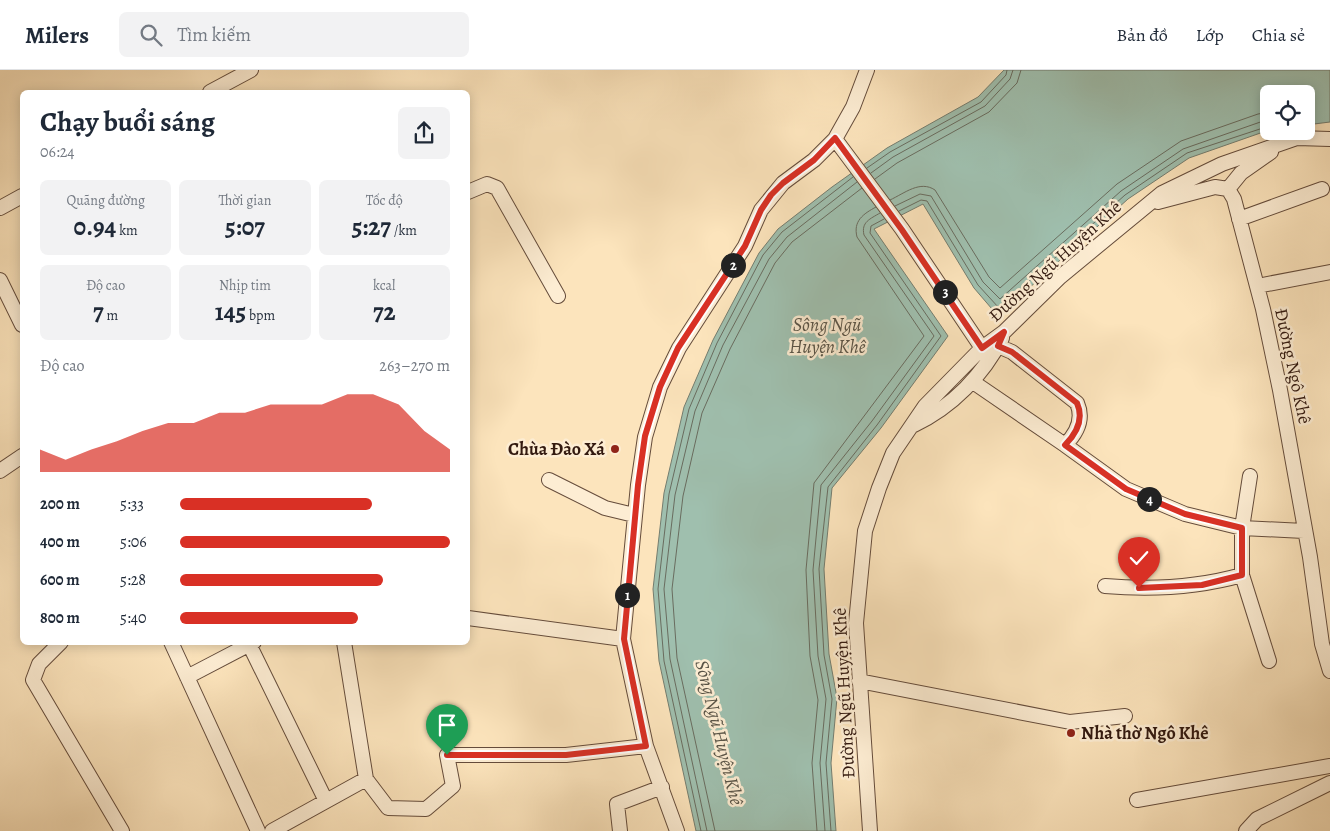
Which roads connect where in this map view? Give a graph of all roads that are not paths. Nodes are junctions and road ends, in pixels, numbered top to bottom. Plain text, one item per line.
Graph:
1 (251, 70) edge
2 (867, 70) edge
3 (214, 90) edge
4 (1315, 139) edge
5 (1330, 139) edge
6 (1292, 140) edge
7 (1294, 140) edge
8 (838, 143) junction
9 (1228, 189) junction
10 (1322, 189) dead end
11 (470, 191) edge
12 (20, 197) edge
13 (1144, 206) junction
14 (0, 208) edge
15 (1239, 219) junction
16 (1330, 272) edge
17 (0, 280) edge
18 (1257, 286) junction
19 (558, 296) dead end
20 (20, 321) edge
21 (1004, 332) junction
22 (998, 346) junction
23 (982, 348) junction
24 (972, 382) junction
25 (911, 427) junction
26 (1065, 445) junction
27 (20, 457) edge
28 (0, 471) edge
29 (1250, 476) dead end
30 (550, 480) dead end
31 (634, 515) junction
32 (1242, 528) junction
33 (1304, 531) junction
34 (1242, 575) junction
35 (1105, 586) dead end
36 (470, 618) edge
37 (624, 639) junction
38 (58, 645) edge
39 (172, 645) edge
40 (247, 645) edge
41 (252, 645) edge
42 (344, 645) edge
43 (1269, 661) dead end
44 (1330, 671) edge
45 (187, 677) junction
46 (859, 681) junction
47 (1125, 716) dead end
48 (646, 746) junction
49 (1330, 766) edge
50 (366, 779) junction
51 (1330, 783) edge
52 (662, 787) junction
53 (1137, 800) dead end
54 (326, 801) junction
55 (122, 831) edge
56 (258, 831) edge
57 (272, 831) edge
58 (620, 831) edge
59 (677, 831) edge
60 (870, 831) edge
61 (1246, 831) edge

1 - 3 street
2 - 8 street
4 - 5 street, Đường Ngũ Huyện Khê
6 - 13 street, Đường Ngũ Huyện Khê
7 - 9 street
8 - 23 street
8 - 31 street
9 - 13 street
9 - 15 street, Đường Ngô Khê
10 - 15 street
11 - 19 street
12 - 14 street
13 - 21 street, Đường Ngũ Huyện Khê
15 - 18 street, Đường Ngô Khê
16 - 18 street
17 - 20 street
18 - 33 street, Đường Ngô Khê
21 - 22 street
21 - 23 street, Đường Ngũ Huyện Khê
22 - 24 street
22 - 26 street
23 - 25 street, Đường Ngũ Huyện Khê
24 - 25 street
24 - 26 street
25 - 46 street, Đường Ngũ Huyện Khê
26 - 32 street
27 - 28 street
29 - 32 street
30 - 31 street
31 - 37 street
32 - 33 street
32 - 34 street
33 - 44 street, Đường Ngô Khê
34 - 35 street
34 - 43 street
36 - 37 street
37 - 48 street
38 - 55 street
39 - 45 street
40 - 45 street
41 - 54 street
42 - 50 street
45 - 56 street
46 - 47 street
46 - 60 street, Đường Ngũ Huyện Khê
48 - 50 street
48 - 52 street
49 - 53 street
50 - 54 street
51 - 61 street
52 - 58 street
52 - 59 street
54 - 57 street

